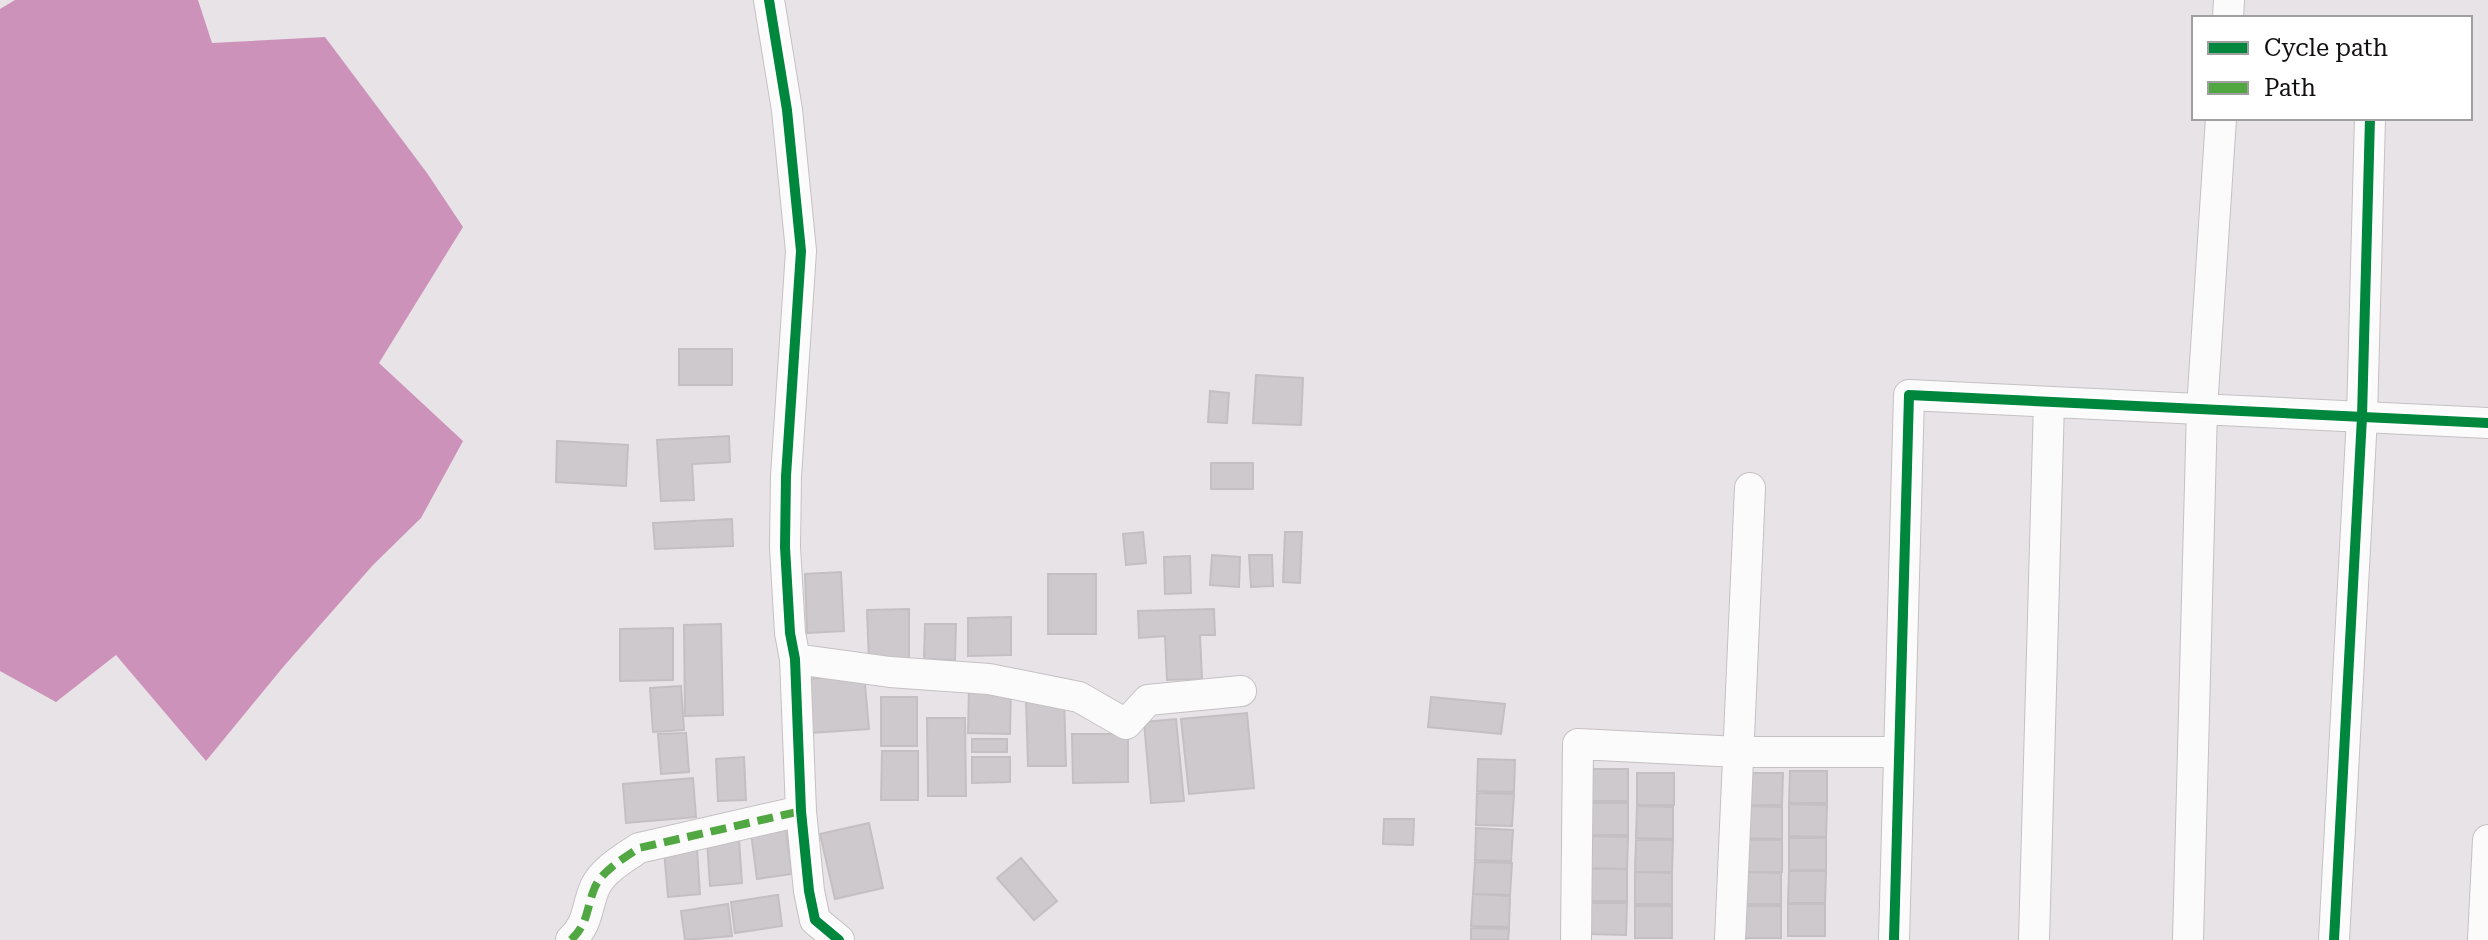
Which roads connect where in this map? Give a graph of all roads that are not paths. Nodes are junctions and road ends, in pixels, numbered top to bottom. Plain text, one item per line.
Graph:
1 (769, 0) edge
2 (2221, 120) edge
3 (2370, 120) edge
4 (2049, 402) junction
5 (2202, 409) junction
6 (2362, 417) junction
7 (2488, 423) edge
8 (1750, 488) dead end
9 (795, 659) junction
10 (1241, 691) dead end
11 (1739, 752) junction
12 (1898, 752) junction
13 (801, 811) junction
14 (2488, 840) edge
15 (571, 940) edge
16 (839, 940) edge
17 (1576, 940) edge
18 (1730, 940) edge
19 (1894, 940) edge
20 (2034, 940) edge
21 (2188, 940) edge
22 (2334, 940) edge
23 (2483, 940) edge

1 - 9 street
2 - 5 street
3 - 6 street
4 - 5 street
4 - 12 street
4 - 20 street
5 - 6 street
5 - 21 street
6 - 7 street
6 - 22 street
8 - 11 street
9 - 10 street
9 - 13 street
11 - 12 street
11 - 17 street
11 - 18 street
12 - 19 street
13 - 15 street
13 - 16 street
14 - 23 street

